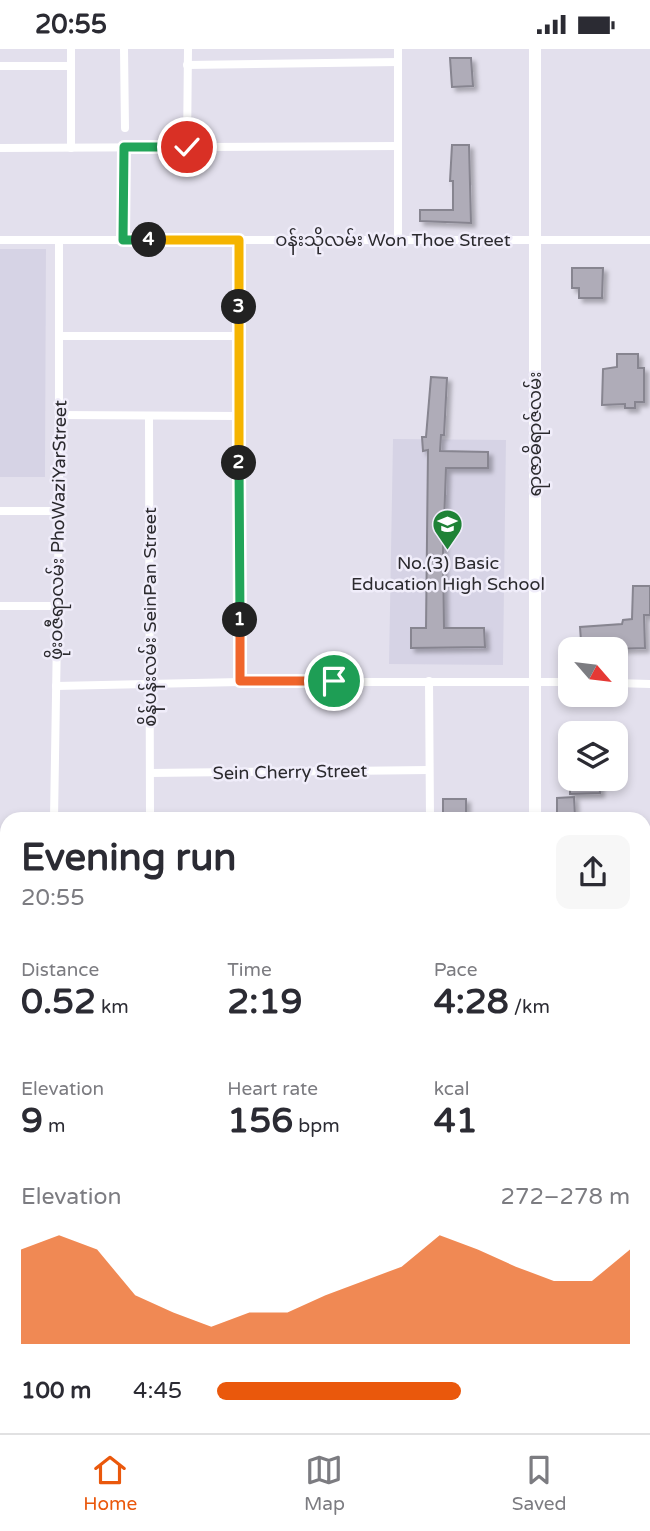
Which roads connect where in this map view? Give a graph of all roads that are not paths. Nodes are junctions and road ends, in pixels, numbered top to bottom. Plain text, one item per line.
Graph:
1 (71, 49) edge
2 (124, 49) edge
3 (188, 49) edge
4 (398, 49) edge
5 (535, 49) edge
6 (398, 62) junction
7 (187, 65) junction
8 (0, 66) edge
9 (71, 66) junction
10 (125, 128) dead end
11 (398, 146) junction
12 (124, 147) junction
13 (187, 147) junction
14 (0, 148) edge
15 (71, 148) junction
16 (0, 240) edge
17 (59, 240) junction
18 (123, 240) junction
19 (239, 240) junction
20 (398, 240) junction
21 (535, 240) junction
22 (650, 240) edge
23 (59, 336) junction
24 (239, 336) junction
25 (59, 415) junction
26 (149, 416) junction
27 (239, 416) junction
28 (0, 511) edge
29 (59, 511) junction
30 (0, 606) edge
31 (57, 606) junction
32 (240, 681) junction
33 (429, 681) junction
34 (535, 681) junction
35 (558, 682) edge
36 (628, 683) edge
37 (150, 684) junction
38 (650, 684) edge
39 (56, 685) junction
40 (429, 770) junction
41 (150, 773) junction
42 (54, 812) edge
43 (150, 812) edge
44 (430, 812) edge
45 (535, 812) edge

1 - 9 street
2 - 10 street
3 - 7 street
4 - 6 street
5 - 21 street, ရာဇာဓိရာဇ်လမ်း
6 - 7 street
6 - 11 street
7 - 13 street
8 - 9 street
9 - 15 street
11 - 13 street
11 - 20 street
12 - 13 street
12 - 15 street
12 - 18 street
14 - 15 street
16 - 17 street, ဝန်းသိုလမ်း Won Thoe Street
17 - 18 street, ဝန်းသိုလမ်း Won Thoe Street
17 - 23 street, ဖိုးဝဇီရာလမ်း PhoWaziYarStreet
18 - 19 street, ဝန်းသိုလမ်း Won Thoe Street
19 - 20 street, ဝန်းသိုလမ်း Won Thoe Street
19 - 24 street
20 - 21 street, ဝန်းသိုလမ်း Won Thoe Street
21 - 22 street, ဝန်းသိုလမ်း Won Thoe Street
21 - 34 street, ရာဇာဓိရာဇ်လမ်း
23 - 24 street
23 - 25 street, ဖိုးဝဇီရာလမ်း PhoWaziYarStreet
24 - 27 street
25 - 26 street
25 - 29 street, ဖိုးဝဇီရာလမ်း PhoWaziYarStreet
26 - 27 street
26 - 37 street, စိန်ပန်းလမ်း SeinPan Street
27 - 32 street
28 - 29 street
29 - 31 street, ဖိုးဝဇီရာလမ်း PhoWaziYarStreet
30 - 31 street
31 - 39 street, ဖိုးဝဇီရာလမ်း PhoWaziYarStreet
32 - 33 street
32 - 37 street
33 - 34 street
33 - 40 street
34 - 35 street
34 - 45 street, ရာဇာဓိရာဇ်လမ်း
36 - 38 street
37 - 39 street
37 - 41 street, စိန်ပန်းလမ်း SeinPan Street
39 - 42 street, ဖိုးဝဇီရာလမ်း PhoWaziYarStreet
40 - 41 street, Sein Cherry Street
40 - 44 street
41 - 43 street, စိန်ပန်းလမ်း SeinPan Street

